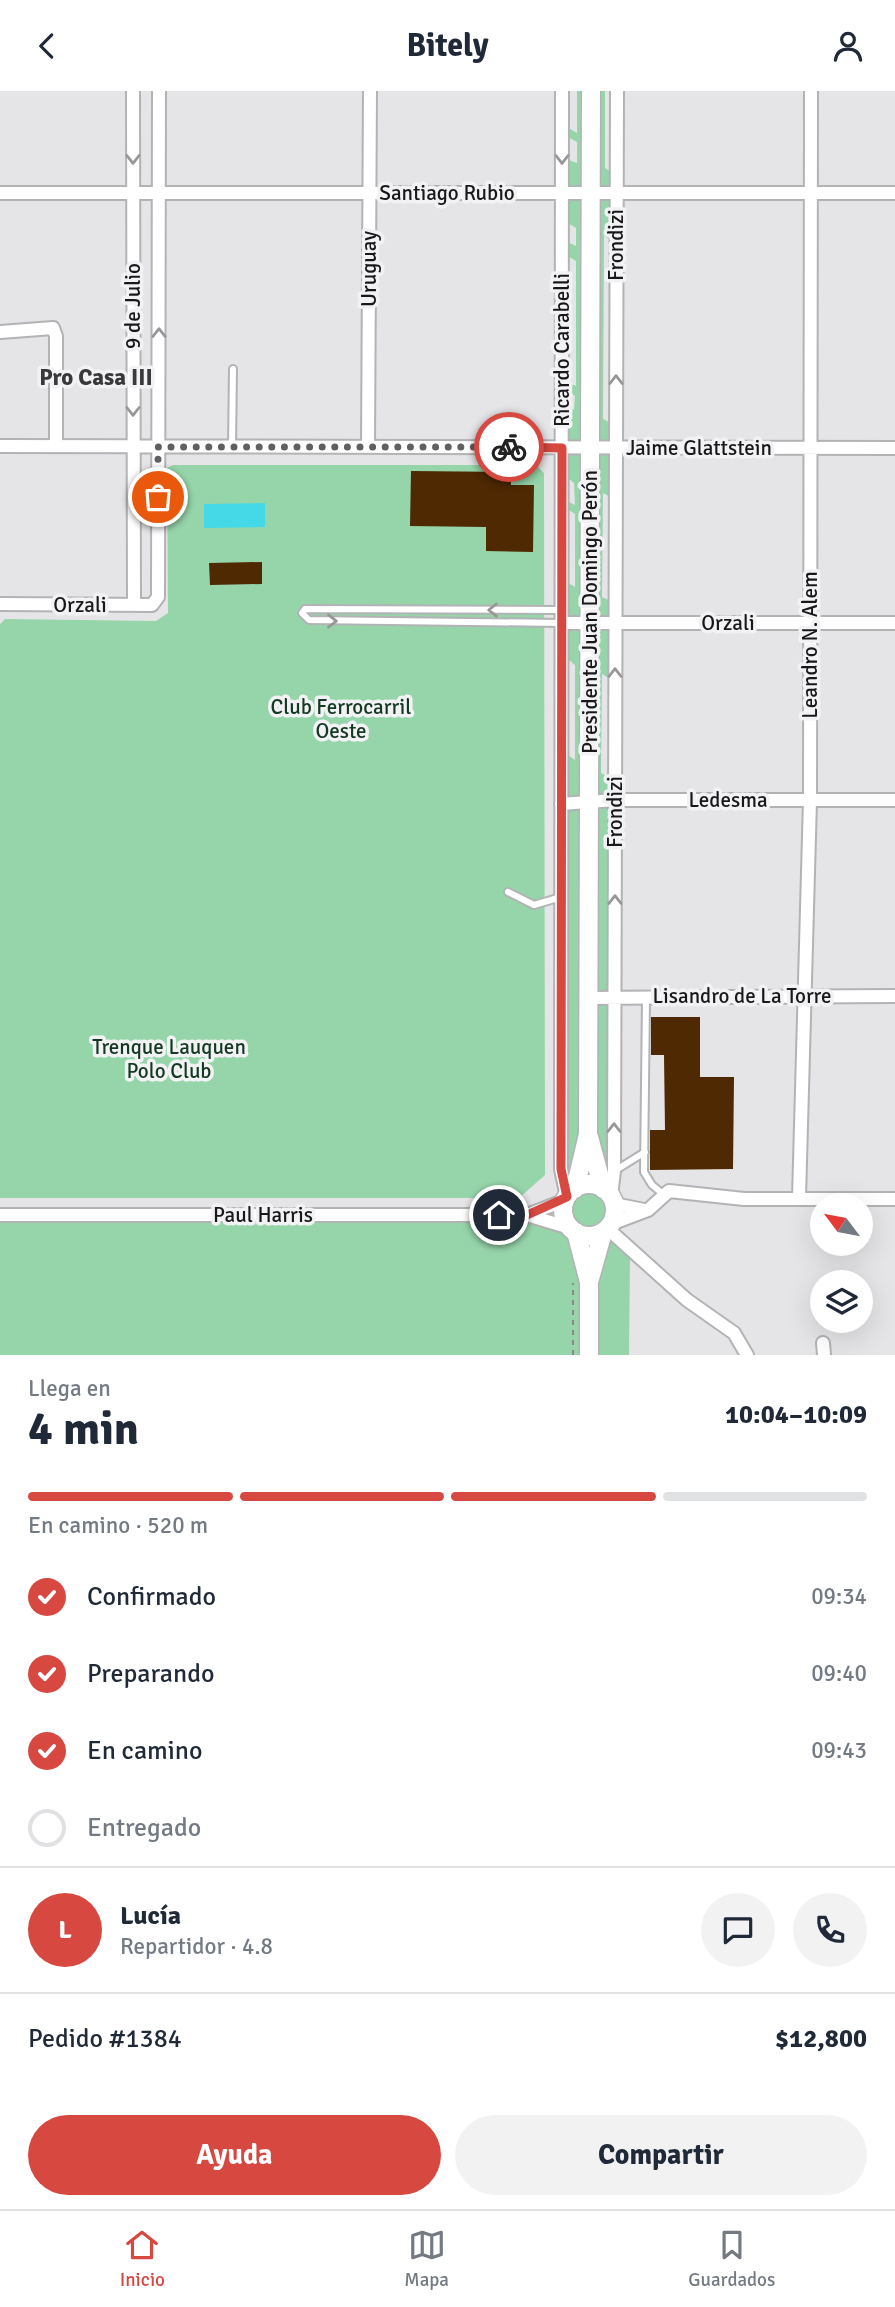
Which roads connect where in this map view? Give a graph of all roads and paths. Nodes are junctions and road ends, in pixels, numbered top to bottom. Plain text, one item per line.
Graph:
1 (133, 91) edge
2 (159, 91) edge
3 (370, 91) edge
4 (562, 91) edge
5 (592, 91) edge
6 (617, 91) edge
7 (811, 91) edge
8 (133, 192) junction
9 (0, 193) edge
10 (159, 193) junction
11 (369, 193) junction
12 (562, 193) junction
13 (592, 193) junction
14 (616, 193) junction
15 (811, 193) junction
16 (895, 193) edge
17 (0, 331) edge
18 (233, 369) dead end
19 (0, 446) edge
20 (56, 446) junction
21 (134, 447) junction
22 (158, 447) junction
23 (232, 447) junction
24 (368, 447) junction
25 (562, 448) junction
26 (590, 448) junction
27 (616, 448) junction
28 (810, 448) junction
29 (895, 449) edge
30 (158, 597) joint
31 (0, 604) edge
32 (134, 605) junction
33 (562, 616) junction
34 (590, 623) junction
35 (615, 623) junction
36 (810, 623) junction
37 (895, 624) edge
38 (615, 800) junction
39 (810, 800) junction
40 (895, 800) edge
41 (589, 802) junction
42 (561, 804) junction
43 (508, 892) dead end
44 (561, 897) junction
45 (646, 996) junction
46 (804, 996) junction
47 (895, 996) edge
48 (588, 997) junction
49 (614, 997) junction
50 (588, 1134) junction
51 (645, 1152) junction
52 (614, 1171) junction
53 (663, 1193) junction
54 (569, 1195) junction
55 (610, 1196) junction
56 (799, 1198) junction
57 (895, 1199) edge
58 (648, 1210) junction
59 (0, 1215) edge
60 (527, 1215) junction
61 (607, 1228) junction
62 (573, 1230) junction
63 (581, 1279) junction
64 (573, 1355) edge
65 (589, 1355) edge
66 (747, 1355) edge

1 -> 8 street, 9 de Julio
2 - 10 street, 9 de Julio
3 - 11 street, Uruguay
4 -> 12 street, Ricardo Carabelli
5 - 13 main road, Presidente Juan Domingo Perón
6 - 14 street, Frondizi
7 - 15 street, Leandro N. Alem
8 - 9 street, Santiago Rubio
8 - 10 street, Santiago Rubio
8 -> 21 street, 9 de Julio
10 - 11 street, Santiago Rubio
22 -> 10 street, 9 de Julio
11 - 12 street, Santiago Rubio
11 - 24 street, Uruguay
12 - 13 street, Santiago Rubio
12 - 25 street, Ricardo Carabelli
13 - 14 street, Santiago Rubio
13 - 26 main road, Presidente Juan Domingo Perón
14 - 15 street, Santiago Rubio
27 -> 14 street, Frondizi
15 - 16 street, Santiago Rubio
15 - 28 street, Leandro N. Alem
17 - 20 street
18 - 23 lane
19 - 20 street, Jaime Glattstein
20 - 21 street, Jaime Glattstein
21 - 22 street, Jaime Glattstein
21 - 32 street, 9 de Julio
22 - 23 street, Jaime Glattstein
22 - 30 street, 9 de Julio
23 - 24 street, Jaime Glattstein
24 - 25 street, Jaime Glattstein
25 - 26 street, Jaime Glattstein
25 - 33 street, Ricardo Carabelli
26 - 27 street, Jaime Glattstein
26 - 34 main road, Presidente Juan Domingo Perón
27 - 28 street, Jaime Glattstein
27 - 35 street, Frondizi
28 - 29 street, Jaime Glattstein
28 - 36 street, Leandro N. Alem
30 - 32 street, Orzali
31 - 32 street, Orzali
33 -> 33 lane
33 - 34 street, Orzali
33 - 42 street, Ricardo Carabelli
34 - 35 street, Orzali
34 - 41 main road, Presidente Juan Domingo Perón
35 - 36 street, Orzali
38 -> 35 street, Frondizi
36 - 37 street, Orzali
36 - 39 street, Leandro N. Alem
38 - 39 street, Ledesma
38 - 41 street, Ledesma
49 -> 38 street, Frondizi
39 - 40 street, Ledesma
39 - 46 street, Leandro N. Alem
41 - 42 street, Ledesma
41 - 48 main road, Presidente Juan Domingo Perón
42 - 44 street, Ricardo Carabelli
43 - 44 lane
44 - 54 street, Ricardo Carabelli
45 - 46 street, Lisandro de La Torre
45 - 49 street, Lisandro de La Torre
45 - 51 lane
46 - 47 street, Lisandro de La Torre
46 - 56 street, Leandro N. Alem
48 - 49 street, Lisandro de La Torre
48 - 50 main road, Presidente Juan Domingo Perón
52 -> 49 street, Frondizi
50 - 54 main road, Presidente Juan Domingo Perón
50 - 55 main road, Presidente Juan Domingo Perón
51 - 52 lane
51 - 53 lane
52 - 55 street, Frondizi
53 - 56 street
53 - 58 street
54 - 55 main road
54 - 60 street, Paul Harris
54 - 62 main road
55 - 58 street
55 - 61 main road
56 - 57 street
58 - 61 street
59 - 60 street, Paul Harris
60 - 62 street, Paul Harris
61 - 62 main road
61 - 63 main road
61 - 66 street
62 - 63 main road
63 - 64 path
63 - 65 main road

